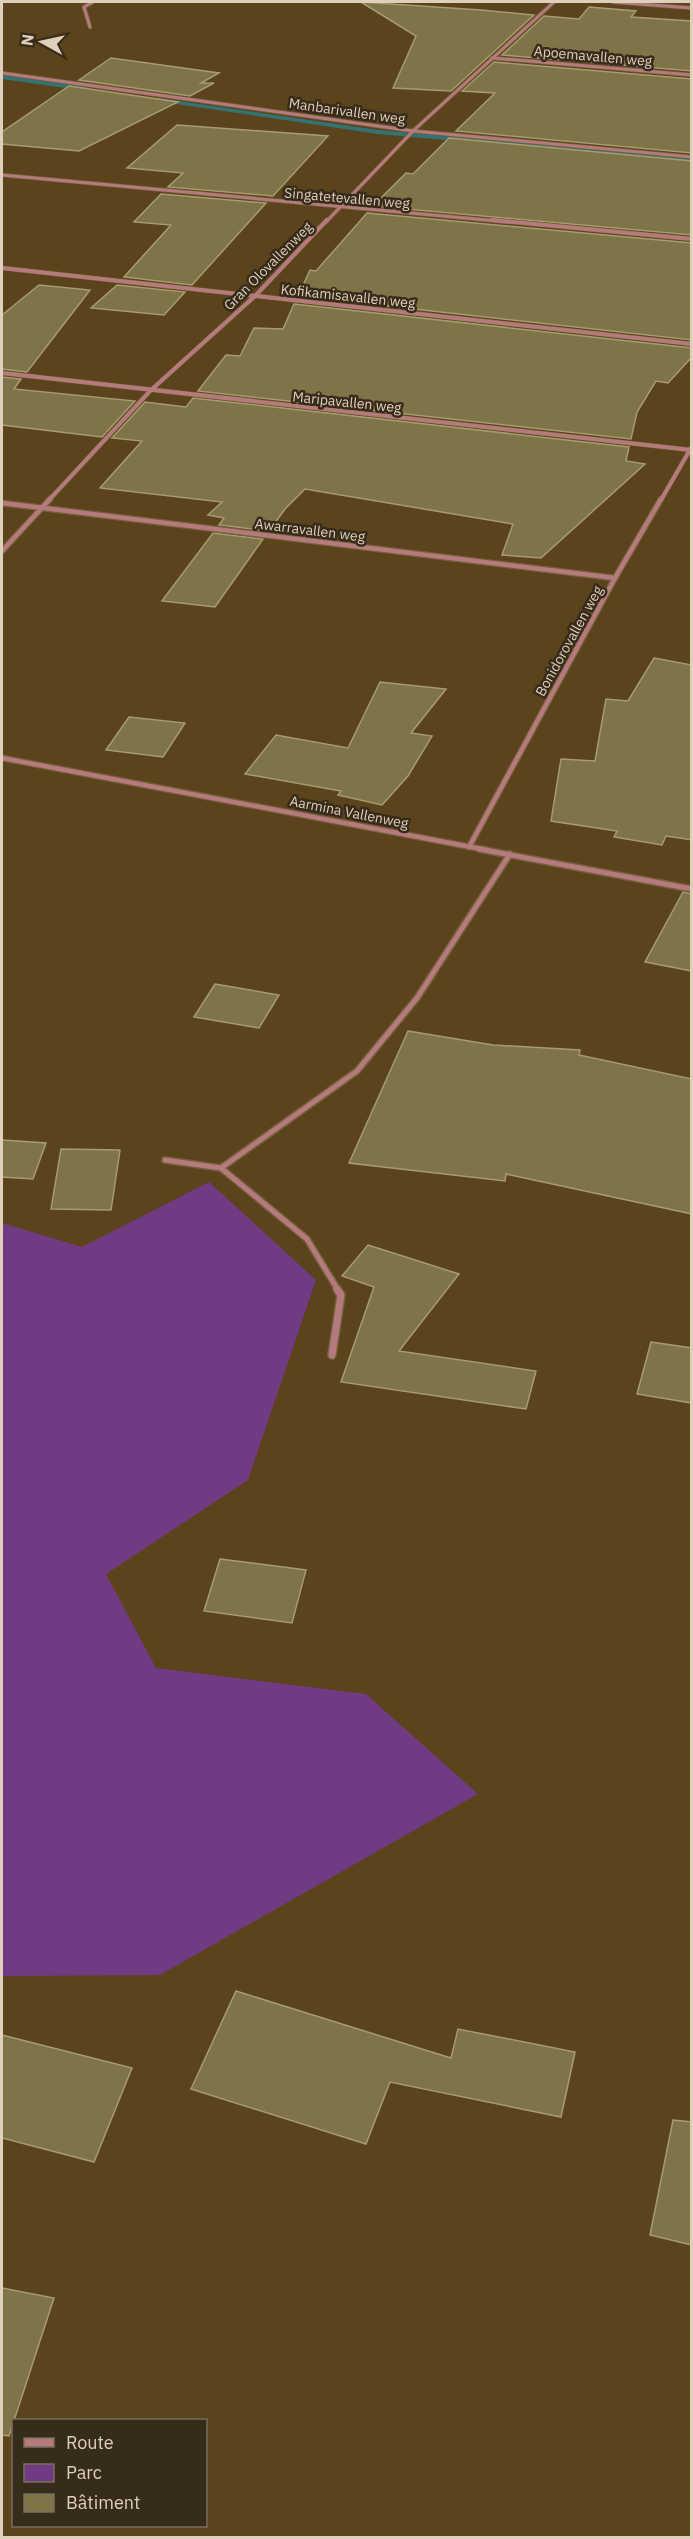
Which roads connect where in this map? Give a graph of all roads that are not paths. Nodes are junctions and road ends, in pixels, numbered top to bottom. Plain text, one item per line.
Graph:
1 (93, 2) edge
2 (554, 2) edge
3 (613, 2) edge
4 (692, 8) edge
5 (90, 27) dead end
6 (492, 58) junction
7 (2, 73) edge
8 (692, 75) edge
9 (413, 131) junction
10 (692, 157) edge
11 (2, 175) edge
12 (340, 208) junction
13 (692, 239) edge
14 (2, 268) edge
15 (255, 297) junction
16 (692, 344) edge
17 (2, 373) edge
18 (150, 391) junction
19 (691, 449) edge
20 (2, 503) edge
21 (40, 508) junction
22 (2, 551) edge
23 (615, 578) junction
24 (2, 758) edge
25 (469, 847) junction
26 (510, 854) junction
27 (692, 889) edge
28 (165, 1160) dead end
29 (221, 1167) junction
30 (332, 1355) dead end

1 - 5 street
2 - 6 street, Gran Olovallenweg
3 - 4 street
6 - 8 street, Apoemavallen weg
6 - 9 street, Gran Olovallenweg
7 - 9 street, Manbarivallen weg
9 - 10 street, Manbarivallen weg
9 - 12 street, Gran Olovallenweg
11 - 12 street, Singatetevallen weg
12 - 13 street, Singatetevallen weg
12 - 15 street, Gran Olovallenweg
14 - 15 street, Kofikamisavallen weg
15 - 16 street, Kofikamisavallen weg
15 - 18 street, Gran Olovallenweg
17 - 18 street, Maripavallen weg
18 - 19 street, Maripavallen weg
18 - 21 street, Gran Olovallenweg
19 - 23 street, Bonidorovallen weg
20 - 21 street, Awarravallen weg
21 - 22 street, Gran Olovallenweg
21 - 23 street, Awarravallen weg
23 - 25 street, Bonidorovallen weg
24 - 25 street, Aarmina Vallenweg
25 - 26 street, Aarmina Vallenweg
26 - 27 street, Aarmina Vallenweg
26 - 29 street
28 - 29 street
29 - 30 street

